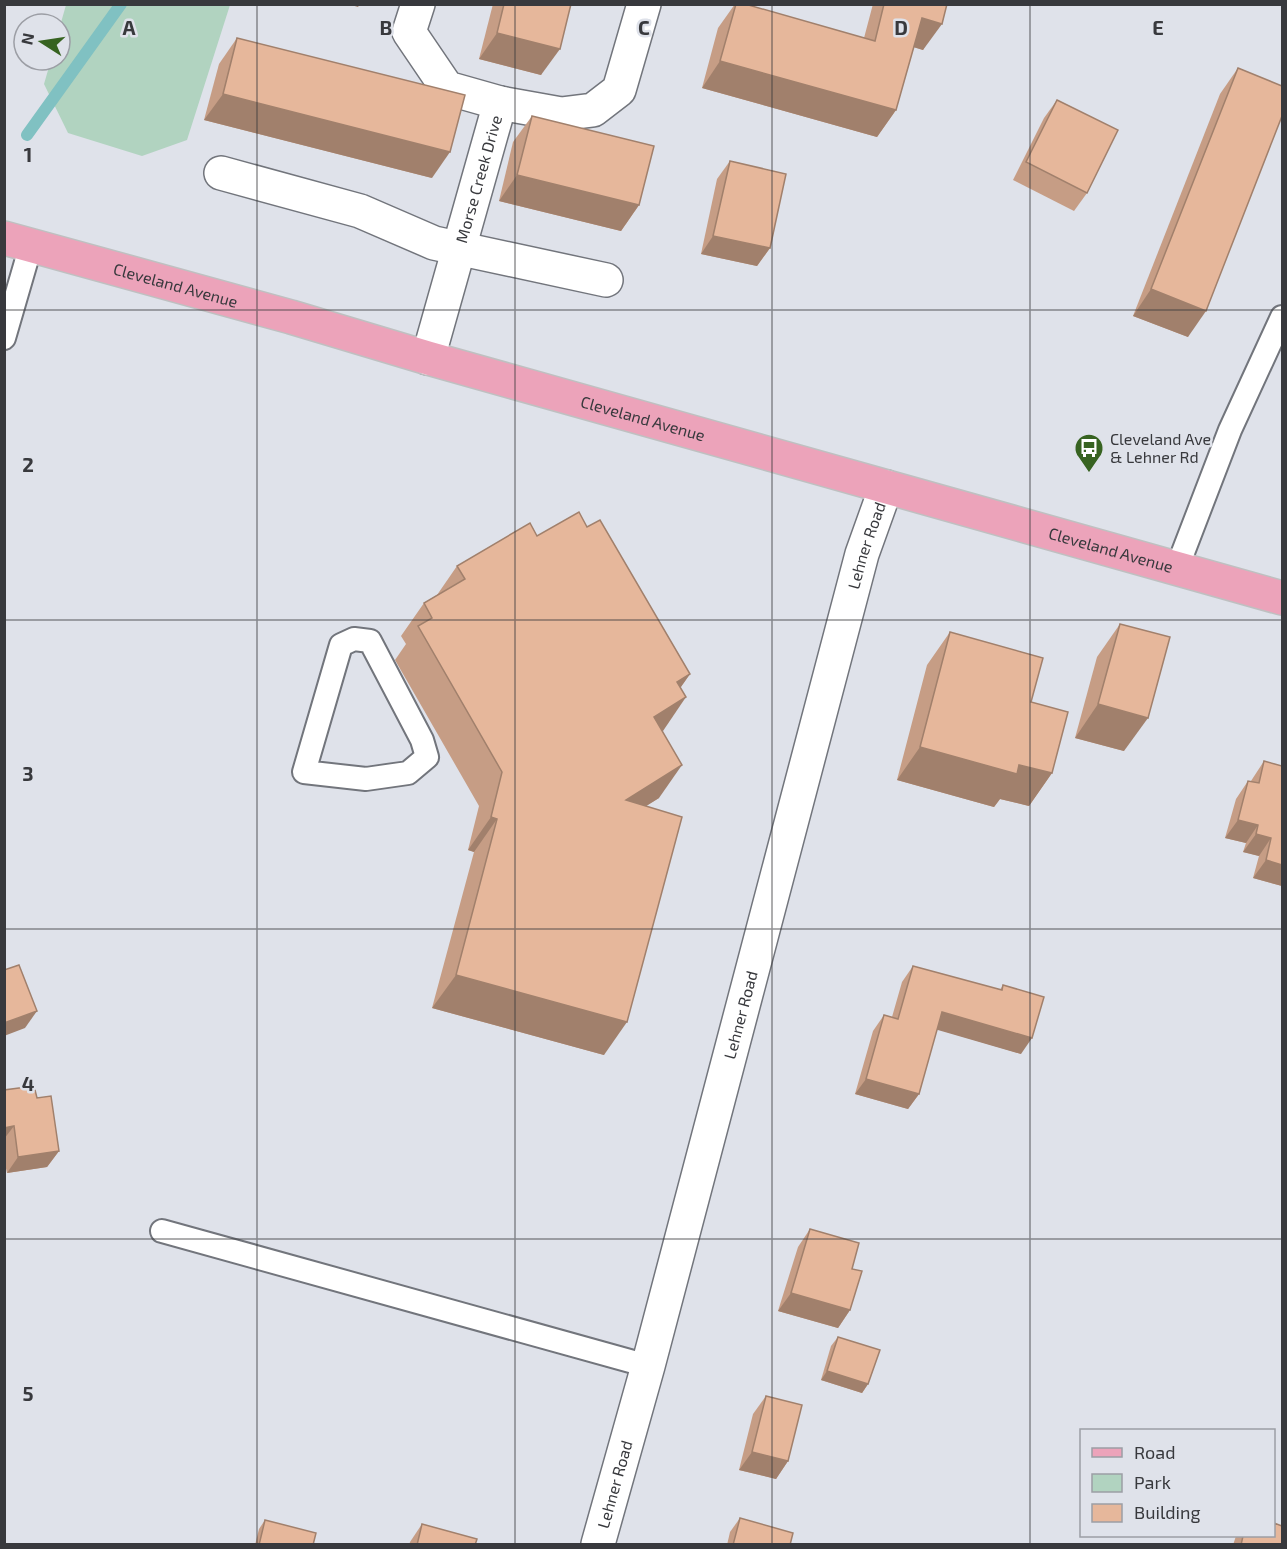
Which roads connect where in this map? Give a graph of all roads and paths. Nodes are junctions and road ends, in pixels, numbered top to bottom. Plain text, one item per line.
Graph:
1 (418, 4) edge
2 (644, 4) edge
3 (500, 103) junction
4 (221, 173) dead end
5 (18, 241) edge
6 (459, 248) junction
7 (606, 280) dead end
8 (1282, 317) edge
9 (4, 338) edge
10 (428, 358) junction
11 (886, 487) junction
12 (1177, 568) junction
13 (1282, 598) edge
14 (304, 772) joint
15 (162, 1231) dead end
16 (648, 1366) junction
17 (598, 1545) edge

1 - 3 street
2 - 3 street, Morse Creek Drive
3 - 6 street, Morse Creek Drive
4 - 6 street
5 - 9 lane
5 - 10 main road, Cleveland Avenue
6 - 7 street
6 - 10 street, Morse Creek Drive
8 - 12 lane
10 - 11 main road, Cleveland Avenue
11 - 12 main road, Cleveland Avenue
11 - 16 street, Lehner Road
12 - 13 main road, Cleveland Avenue
14 - 14 lane
15 - 16 lane
16 - 17 street, Lehner Road

